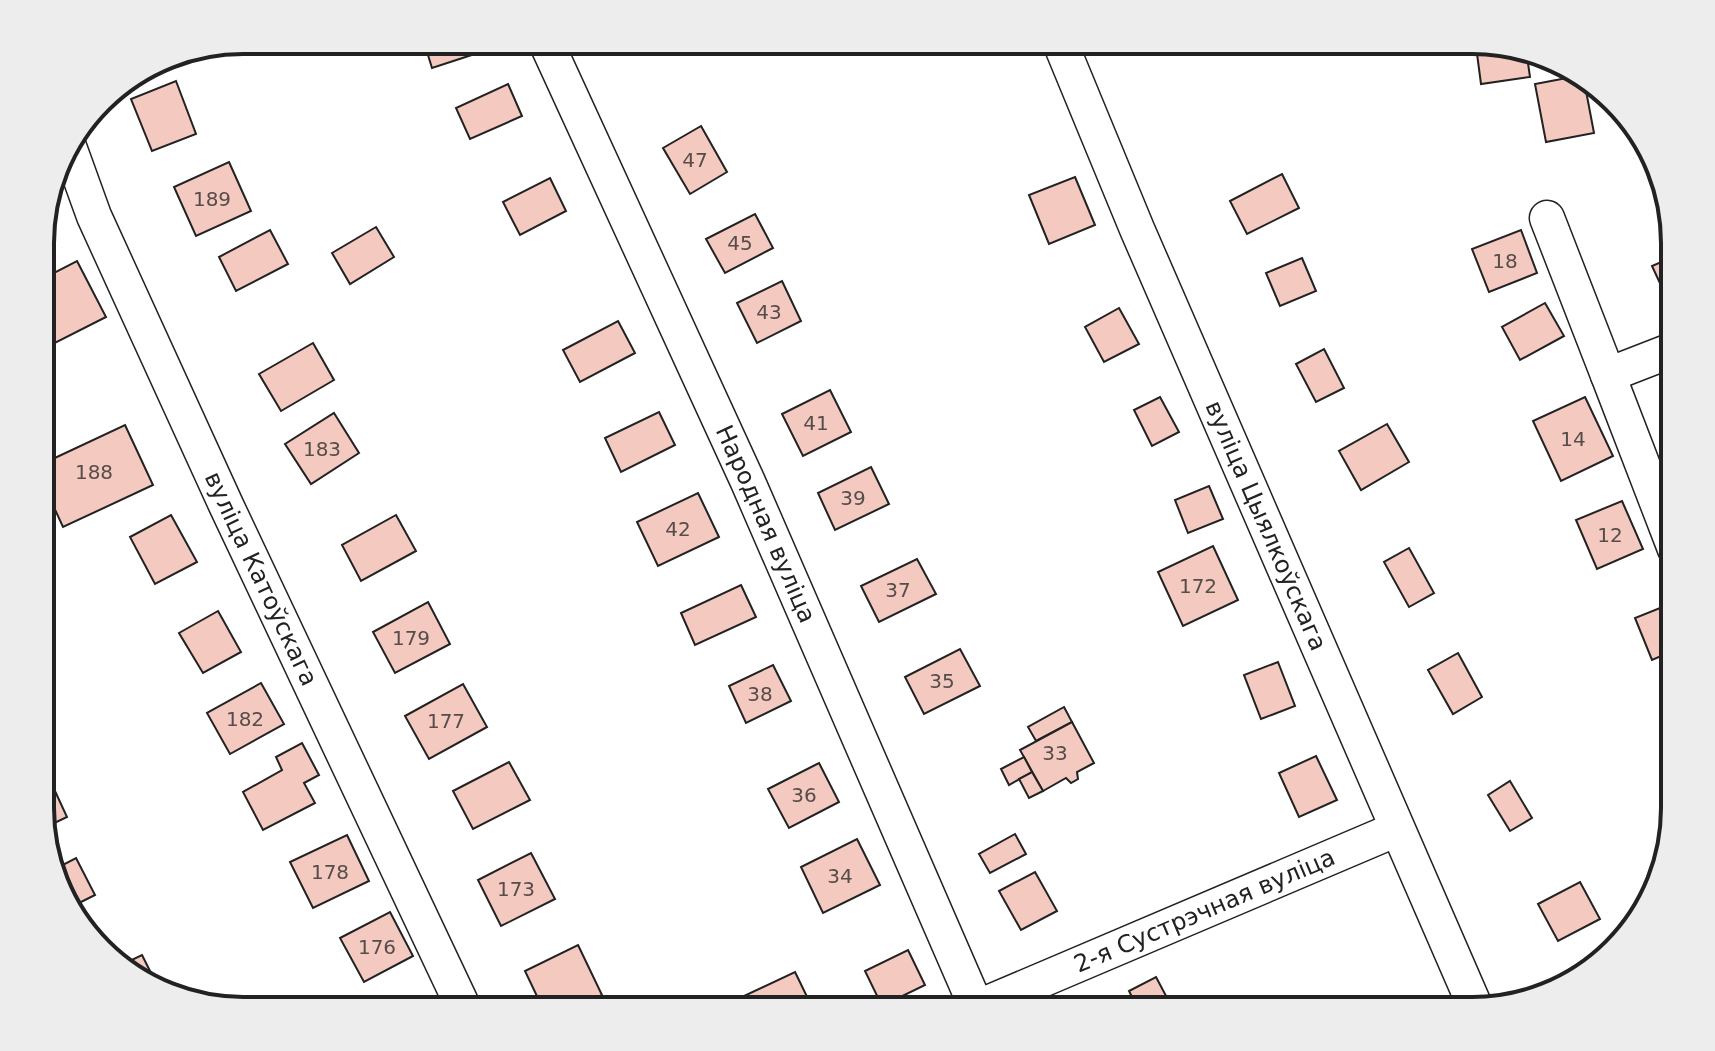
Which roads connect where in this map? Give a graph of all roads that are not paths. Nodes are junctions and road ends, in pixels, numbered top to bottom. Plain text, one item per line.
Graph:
1 (551, 54) edge
2 (1065, 54) edge
3 (73, 159) edge
4 (1547, 218) dead end
5 (1661, 354) edge
6 (1608, 375) junction
7 (1661, 513) edge
8 (1397, 829) junction
9 (458, 997) edge
10 (968, 997) edge
11 (1004, 997) edge
12 (1471, 997) edge

1 - 10 street, Народная вуліца
2 - 8 street, вуліца Цыялкоўскага
3 - 9 street, вуліца Катоўскага
4 - 6 street
5 - 6 street
6 - 7 street
8 - 11 street, 2-я Сустрэчная вуліца
8 - 12 street, вуліца Цыялкоўскага

